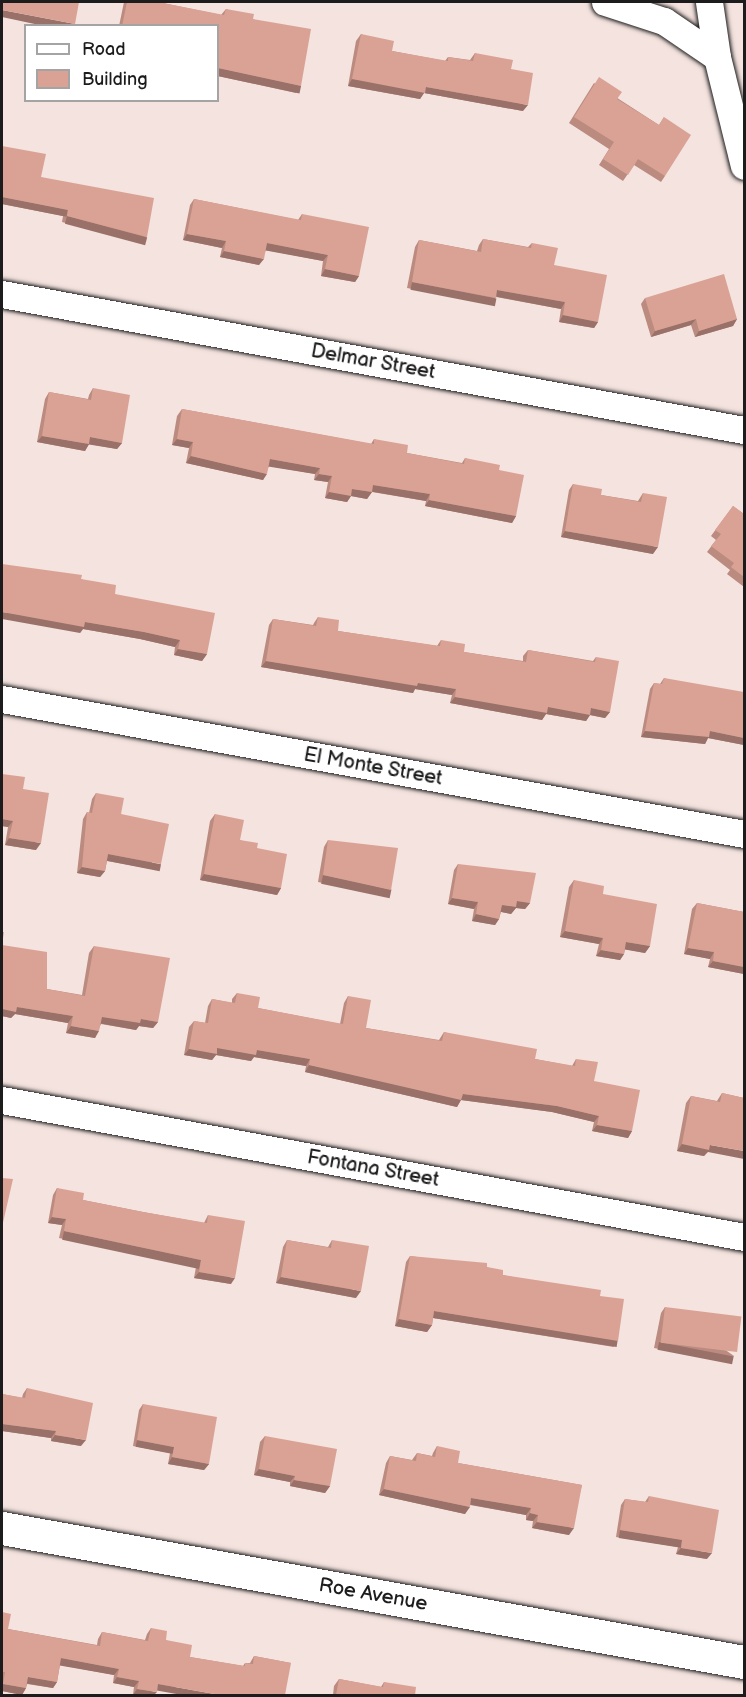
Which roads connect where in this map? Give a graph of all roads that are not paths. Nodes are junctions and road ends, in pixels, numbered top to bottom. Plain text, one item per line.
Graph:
1 (605, 2) edge
2 (709, 2) edge
3 (717, 57) junction
4 (744, 166) edge
5 (2, 294) edge
6 (744, 430) edge
7 (2, 699) edge
8 (744, 834) edge
9 (2, 1101) edge
10 (744, 1237) edge
11 (2, 1528) edge
12 (744, 1662) edge

1 - 3 street
2 - 3 street
3 - 4 street
5 - 6 street, Delmar Street
7 - 8 street, El Monte Street
9 - 10 street, Fontana Street
11 - 12 main road, Roe Avenue

